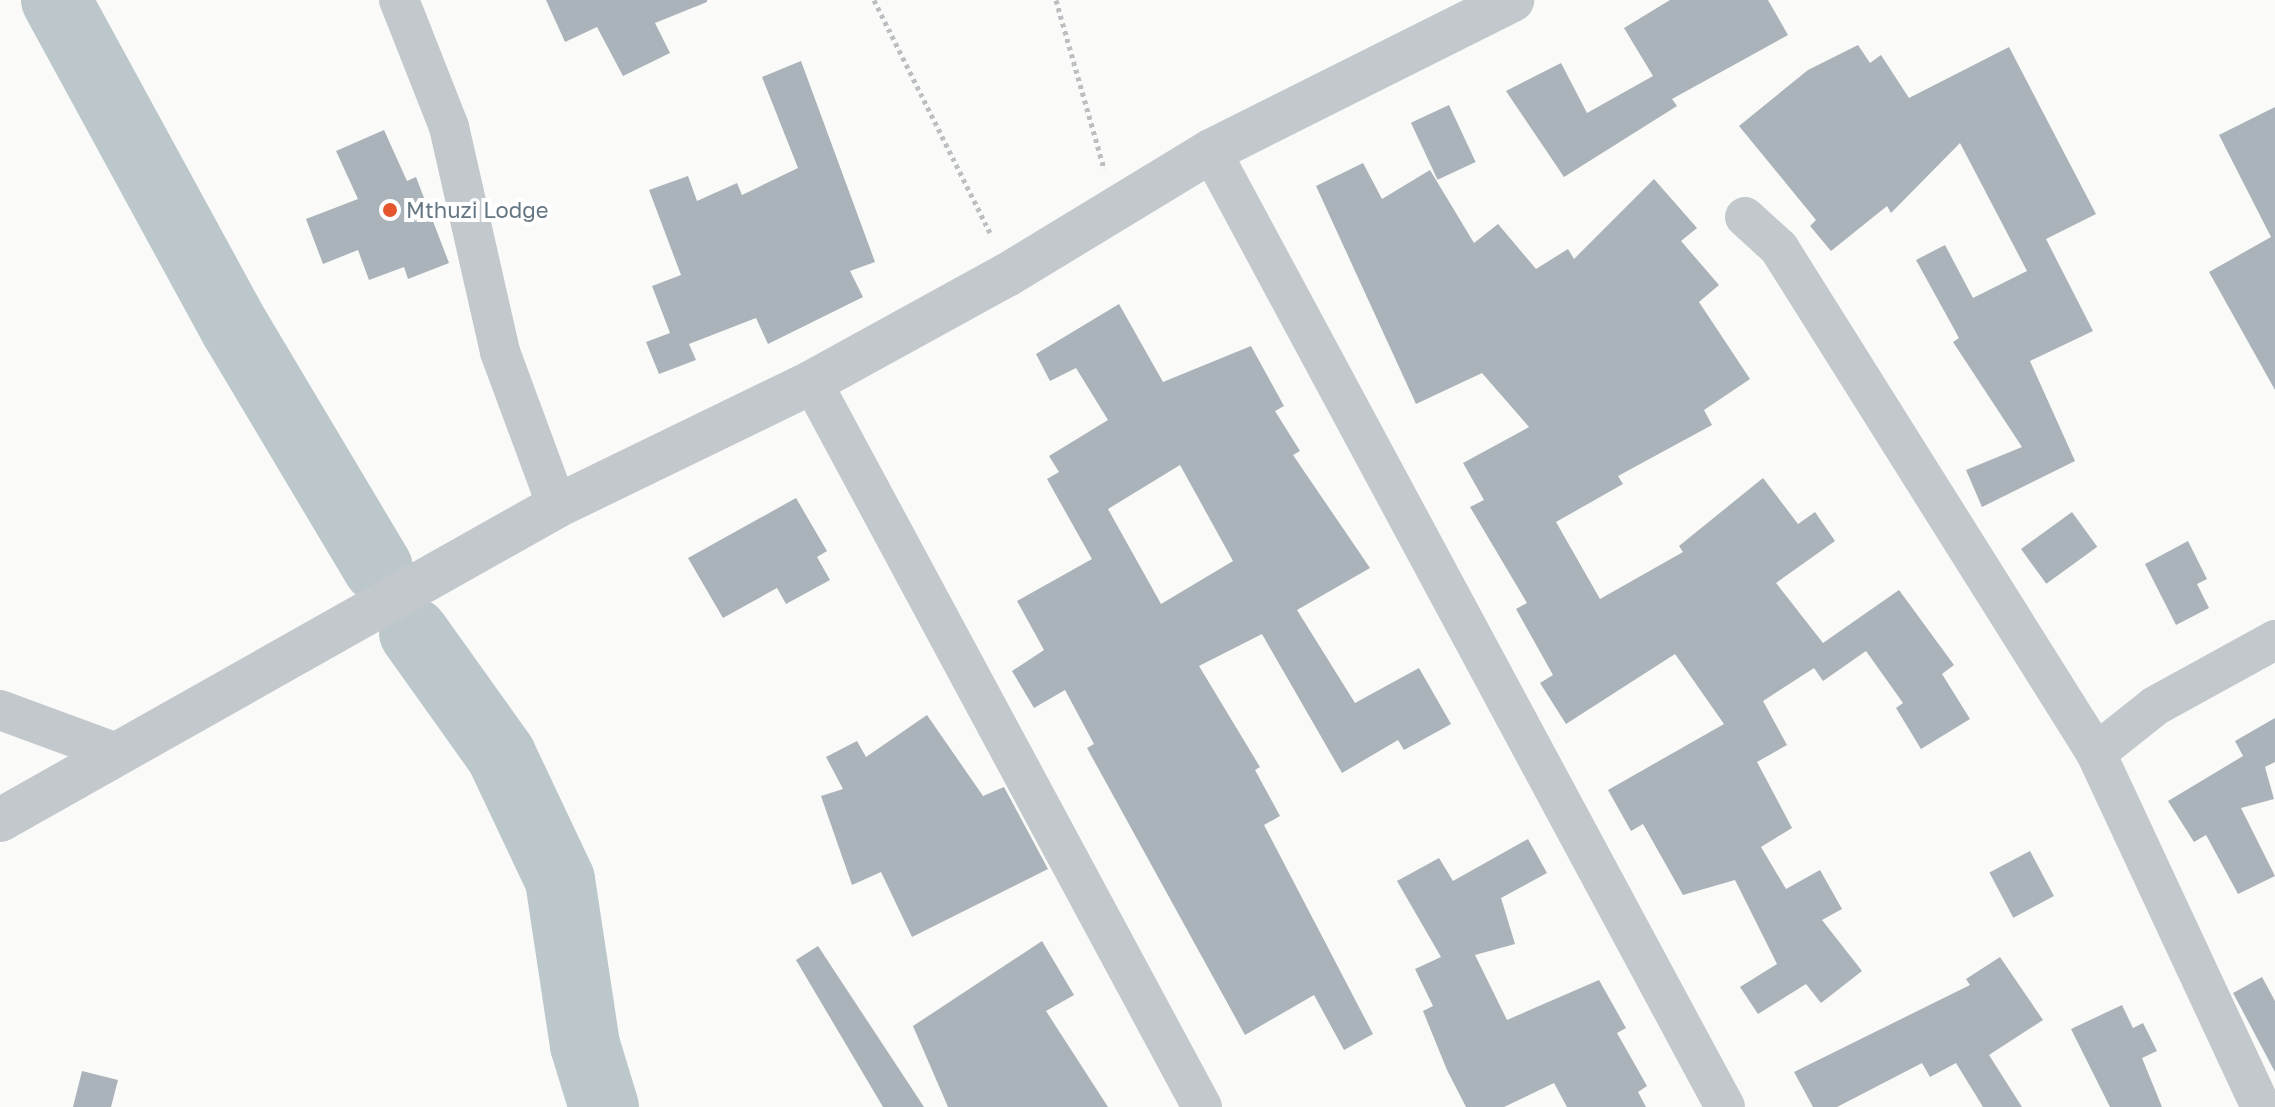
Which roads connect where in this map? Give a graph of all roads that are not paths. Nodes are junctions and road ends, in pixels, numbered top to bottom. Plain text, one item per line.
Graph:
1 (399, 0) edge
2 (1512, 0) edge
3 (1211, 151) junction
4 (1745, 217) dead end
5 (812, 382) junction
6 (557, 506) junction
7 (2275, 640) edge
8 (0, 710) edge
9 (117, 753) junction
10 (2096, 753) junction
11 (0, 820) edge
12 (1202, 1107) edge
13 (1725, 1107) edge
14 (2261, 1107) edge

1 - 6 street
2 - 3 street
3 - 5 street
3 - 13 street
4 - 10 street
5 - 6 street
5 - 12 street
6 - 9 street
7 - 10 street
8 - 9 street
9 - 11 street
10 - 14 street

